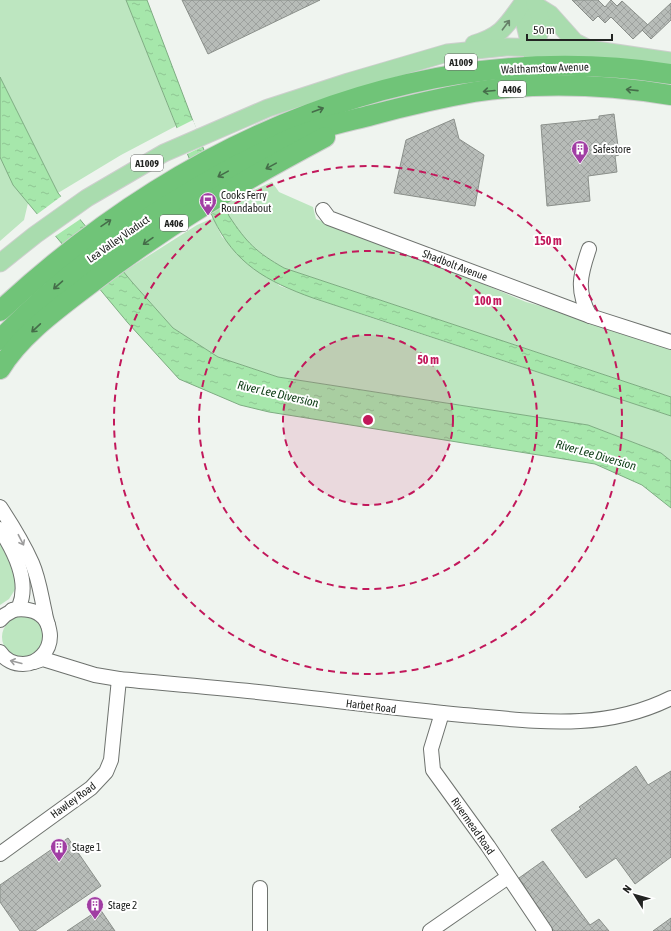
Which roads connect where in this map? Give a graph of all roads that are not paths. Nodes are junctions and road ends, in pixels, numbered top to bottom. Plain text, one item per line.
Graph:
1 (528, 1) edge
2 (532, 50) junction
3 (589, 50) junction
4 (447, 53) junction
5 (611, 54) junction
6 (669, 61) edge
7 (390, 69) junction
8 (671, 95) edge
9 (294, 137) junction
10 (323, 210) dead end
11 (589, 249) dead end
12 (0, 263) edge
13 (0, 311) edge
14 (590, 316) junction
15 (0, 340) edge
16 (671, 342) edge
17 (0, 368) edge
18 (0, 507) edge
19 (0, 529) edge
20 (4, 616) edge
21 (50, 634) junction
22 (0, 652) edge
23 (34, 662) junction
24 (69, 668) junction
25 (120, 678) junction
26 (671, 698) edge
27 (442, 713) junction
28 (0, 854) edge
29 (508, 877) junction
30 (260, 888) dead end
31 (260, 931) edge
32 (430, 931) edge
33 (545, 931) edge

1 - 2 main road
1 - 3 main road
4 -> 1 main road, A1009
2 - 3 main road
2 - 4 main road
2 - 5 main road
2 - 7 main road, A1009
3 - 5 main road
4 - 7 main road, A1009
5 - 6 main road
9 -> 6 highway, Walthamstow Avenue / A406
7 - 12 main road, A1009
8 -> 9 highway, Walthamstow Avenue / A406
13 -> 9 highway, Lea Valley Viaduct / A406
9 -> 15 highway, Lea Valley Viaduct / A406
9 -> 17 highway, A406
10 - 14 street, Shadbolt Avenue
11 - 14 street
14 - 16 street, Shadbolt Avenue
18 -> 21 street
19 - 20 street
20 - 21 street
21 - 23 street
21 - 24 street
23 -> 22 street, Harbet Road
23 - 24 street, Harbet Road
24 - 25 street, Harbet Road
25 - 27 street, Harbet Road
25 - 28 street, Hawley Road
26 - 27 street, Harbet Road
27 - 29 street, Rivermead Road
29 - 32 street
29 - 33 street, Rivermead Road
30 - 31 street

